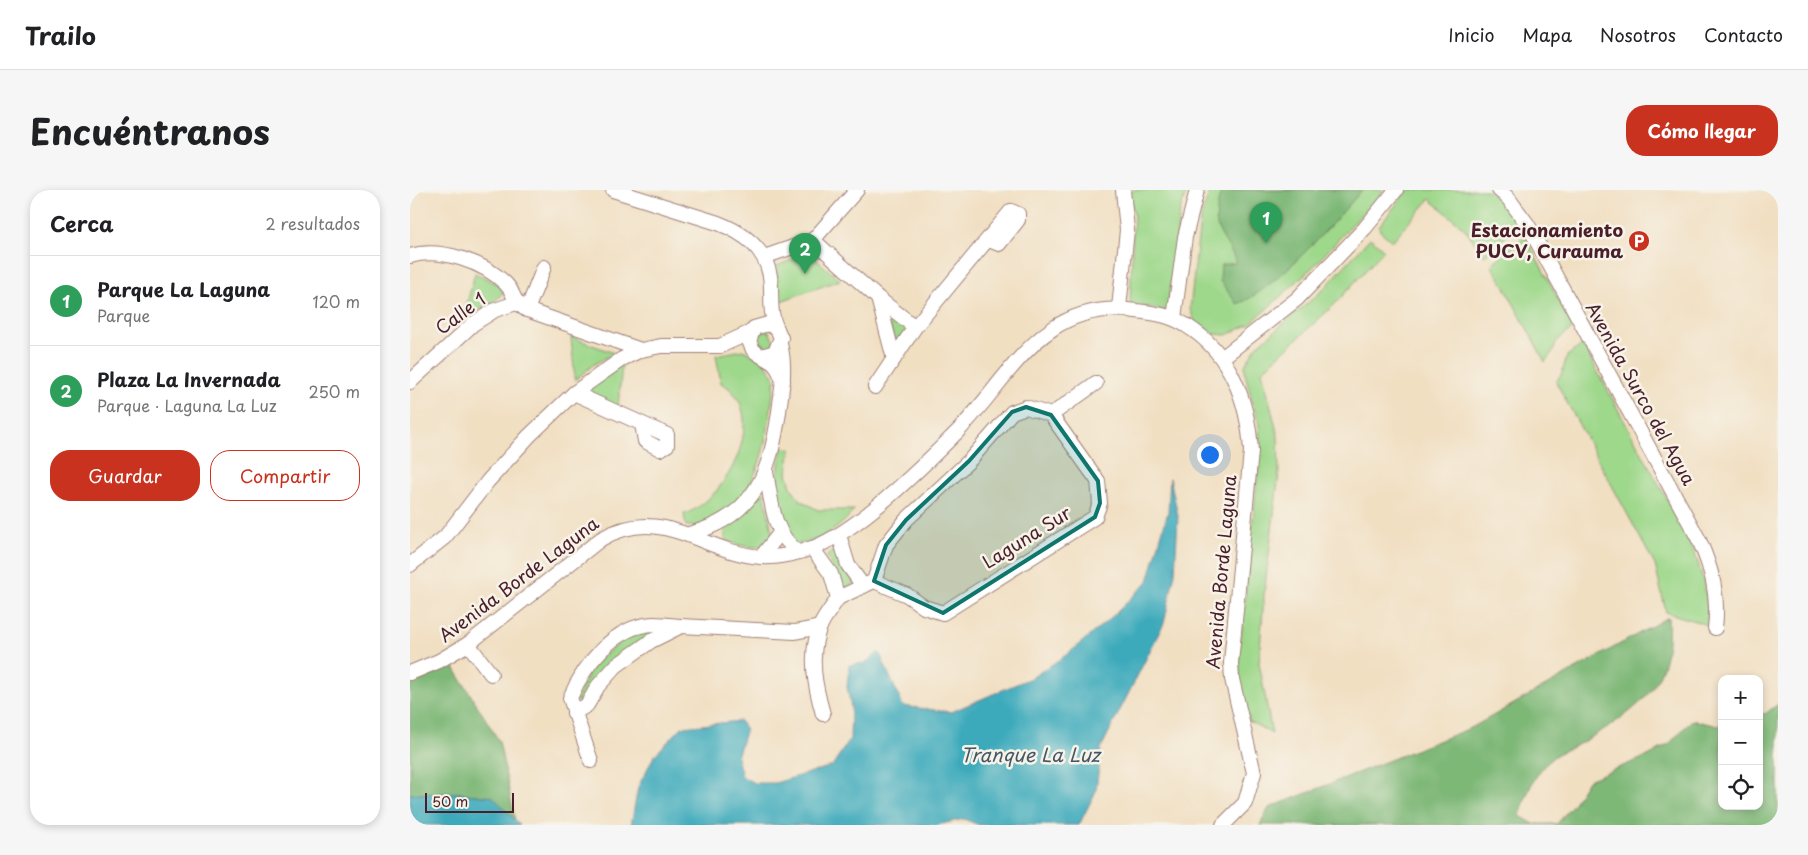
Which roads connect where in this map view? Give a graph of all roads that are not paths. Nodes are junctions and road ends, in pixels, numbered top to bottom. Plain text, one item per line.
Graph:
1 (857, 190) edge
2 (1123, 190) edge
3 (1196, 190) edge
4 (1396, 190) edge
5 (1499, 190) edge
6 (621, 191) edge
7 (812, 240) junction
8 (989, 240) dead end
9 (410, 256) edge
10 (764, 257) junction
11 (544, 267) dead end
12 (770, 276) junction
13 (878, 298) junction
14 (522, 307) junction
15 (1119, 308) junction
16 (1174, 318) junction
17 (915, 327) junction
18 (754, 328) junction
19 (777, 329) junction
20 (1204, 338) junction
21 (1248, 339) junction
22 (727, 344) junction
23 (780, 344) junction
24 (751, 346) junction
25 (641, 350) junction
26 (765, 355) junction
27 (1223, 357) junction
28 (894, 359) junction
29 (784, 381) junction
30 (410, 382) edge
31 (1096, 383) dead end
32 (1236, 386) junction
33 (875, 387) dead end
34 (574, 393) junction
35 (1050, 415) junction
36 (642, 424) dead end
37 (766, 472) junction
38 (722, 522) junction
39 (780, 533) junction
40 (689, 534) junction
41 (839, 535) junction
42 (717, 546) junction
43 (805, 550) junction
44 (761, 557) junction
45 (410, 565) edge
46 (869, 583) junction
47 (838, 598) junction
48 (681, 626) junction
49 (820, 627) junction
50 (1715, 628) dead end
51 (468, 644) junction
52 (410, 673) edge
53 (491, 674) dead end
54 (574, 713) junction
55 (823, 714) dead end
56 (591, 761) dead end
57 (1223, 825) edge

1 - 7 street
2 - 15 street
3 - 16 street
4 - 21 street
5 - 50 street, Avenida Surco del Agua
6 - 10 street
7 - 10 street
7 - 13 street
8 - 17 street
9 - 14 street, Calle 1
10 - 12 street
11 - 14 street
12 - 18 street
12 - 19 street
13 - 17 street
13 - 28 street
14 - 25 street
14 - 30 street, Calle 1
15 - 16 street, Avenida Borde Laguna
15 - 41 street, Avenida Borde Laguna
16 - 20 street, Avenida Borde Laguna
17 - 28 street
18 - 19 street
18 - 22 street
18 - 24 street
19 - 23 street
20 - 21 street
20 - 27 street, Avenida Borde Laguna
21 - 27 street
21 - 32 street
22 - 24 street
22 - 25 street
23 - 26 street
23 - 29 street
24 - 26 street
25 - 34 street
26 - 29 street
27 - 32 street, Avenida Borde Laguna
28 - 33 street
29 - 37 street
31 - 35 street
32 - 57 street, Avenida Borde Laguna
34 - 36 street
34 - 45 street
35 - 46 street
35 - 46 street, Laguna Sur
37 - 38 street
37 - 39 street
38 - 40 street
38 - 42 street
39 - 43 street
39 - 44 street
40 - 42 street, Avenida Borde Laguna
40 - 51 street, Avenida Borde Laguna
41 - 43 street, Avenida Borde Laguna
41 - 46 street
42 - 44 street, Avenida Borde Laguna
43 - 44 street, Avenida Borde Laguna
43 - 47 street
46 - 47 street
47 - 49 street
48 - 49 street
48 - 54 street
48 - 54 street
49 - 55 street
51 - 52 street, Avenida Borde Laguna
51 - 53 street
54 - 56 street

